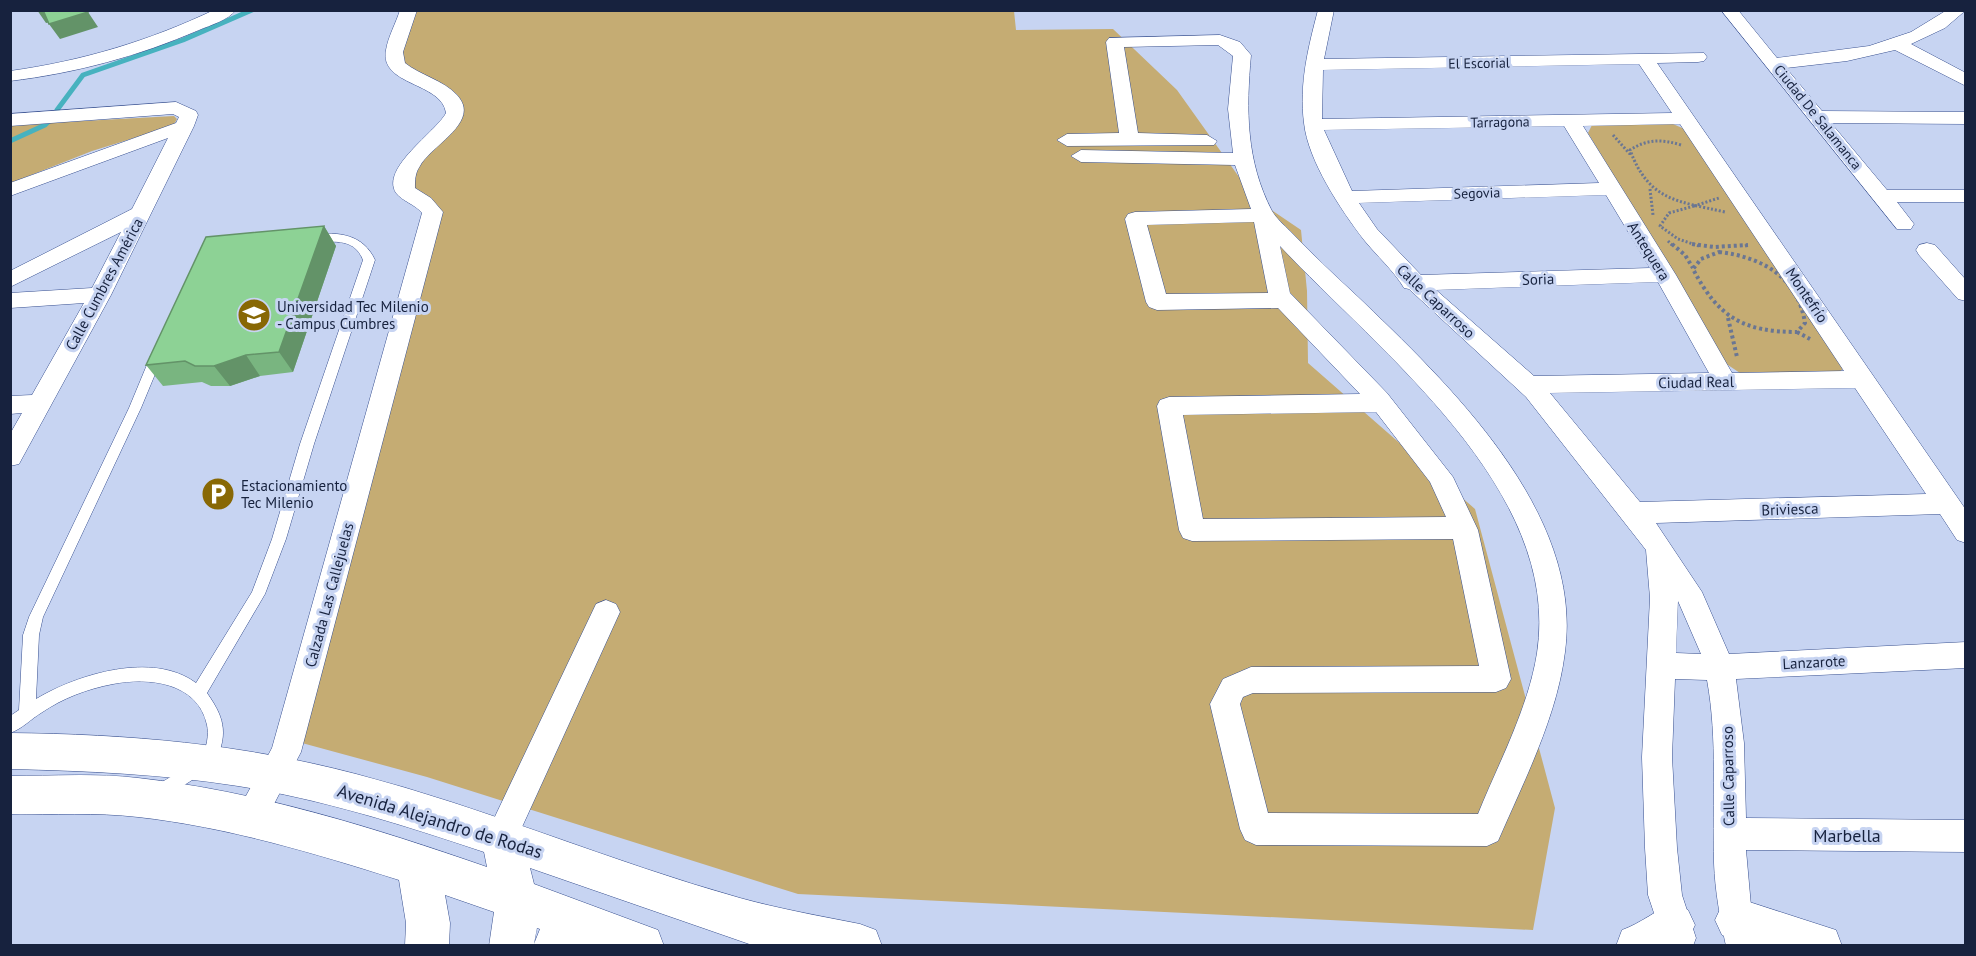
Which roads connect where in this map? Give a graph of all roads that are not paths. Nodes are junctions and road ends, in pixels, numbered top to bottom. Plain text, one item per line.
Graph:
1 (187, 10) edge
2 (228, 10) edge
3 (409, 10) edge
4 (1326, 10) edge
5 (1729, 10) edge
6 (1959, 10) edge
7 (184, 29) junction
8 (1898, 44) junction
9 (1698, 57) dead end
10 (1646, 60) junction
11 (1774, 63) junction
12 (1312, 65) junction
13 (10, 76) edge
14 (1965, 80) edge
15 (1817, 117) junction
16 (185, 118) junction
17 (1686, 118) junction
18 (1965, 118) edge
19 (10, 120) edge
20 (1570, 122) junction
21 (1314, 125) junction
22 (1129, 138) junction
23 (1241, 151) junction
24 (1611, 189) junction
25 (10, 190) edge
26 (1344, 196) junction
27 (1882, 196) junction
28 (1965, 196) edge
29 (143, 212) junction
30 (1263, 215) junction
31 (1904, 224) dead end
32 (304, 239) edge
33 (1927, 250) dead end
34 (1957, 274) edge
35 (1665, 275) junction
36 (10, 280) edge
37 (1412, 283) junction
38 (1965, 294) edge
39 (100, 295) junction
40 (1284, 300) junction
41 (10, 301) edge
42 (162, 342) edge
43 (1864, 379) junction
44 (1725, 381) junction
45 (1528, 385) junction
46 (40, 404) junction
47 (1383, 404) junction
48 (10, 405) edge
49 (10, 457) edge
50 (1945, 504) junction
51 (1635, 513) junction
52 (1464, 528) junction
53 (1965, 532) edge
54 (1657, 549) junction
55 (606, 612) dead end
56 (1965, 655) edge
57 (1662, 666) junction
58 (1719, 667) junction
59 (199, 693) junction
60 (27, 712) junction
61 (10, 726) edge
62 (10, 751) edge
63 (208, 761) junction
64 (275, 774) junction
65 (10, 795) edge
66 (149, 798) junction
67 (250, 818) junction
68 (1730, 834) junction
69 (1965, 836) edge
70 (501, 838) junction
71 (418, 866) junction
72 (515, 899) junction
73 (565, 933) edge
74 (1750, 937) edge
75 (1665, 939) edge
76 (427, 945) edge
77 (511, 945) edge
78 (642, 945) edge
79 (860, 945) edge
80 (1820, 945) edge

1 - 7 street
2 - 7 street
3 - 64 street, Calzada Las Callejuelas
4 - 12 street, Calle Caparroso
5 - 11 street, Ciudad De Salamanca
6 - 8 street
7 - 13 street
8 - 11 street
8 - 14 street
9 - 10 street, El Escorial
10 - 12 street, El Escorial
10 - 17 street, Montefrío
11 - 15 street, Ciudad De Salamanca
12 - 21 street, Calle Caparroso
15 - 18 street
15 - 27 street, Ciudad De Salamanca
16 - 19 street
16 - 25 street
16 - 29 street, Calle Cumbres América
17 - 20 street, Tarragona
17 - 43 street, Montefrío
20 - 21 street, Tarragona
20 - 24 street, Antequera
21 - 26 street, Calle Caparroso
22 - 23 street
22 - 23 street
22 - 23 street
23 - 30 street
24 - 26 street, Segovia
24 - 35 street, Antequera
26 - 37 street, Calle Caparroso
27 - 28 street
27 - 31 street, Ciudad De Salamanca
29 - 36 street
29 - 39 street, Calle Cumbres América
30 - 40 street
30 - 40 street
30 - 52 street
32 - 59 lane
33 - 34 street
34 - 38 street
35 - 37 street, Soria
35 - 44 street, Antequera
37 - 45 street, Calle Caparroso
39 - 41 street
39 - 46 street, Calle Cumbres América
40 - 47 street
42 - 60 lane
43 - 44 street, Ciudad Real
43 - 50 street, Montefrío
44 - 45 street, Ciudad Real
45 - 51 street, Calle Caparroso
46 - 48 street
46 - 49 street, Calle Cumbres América
47 - 52 street
47 - 52 street
50 - 51 street, Briviesca
50 - 53 street, Montefrío
51 - 54 street, Calle Caparroso
54 - 57 street, Calle Caparroso
54 - 58 street, Calle Caparroso
55 - 70 street
56 - 58 street, Lanzarote
57 - 58 street, Lanzarote
57 - 75 street, Calle Caparroso
58 - 68 street, Calle Caparroso
59 - 60 lane
59 - 63 lane
60 - 61 lane
62 - 63 street, Avenida Alejandro de Rodas
63 - 64 street, Avenida Alejandro de Rodas
63 - 66 lane
64 - 67 street, Calzada Las Callejuelas
64 - 70 street, Avenida Alejandro de Rodas
65 - 66 street
66 - 67 street
67 - 71 street
68 - 69 street, Marbella
68 - 74 street, Calle Caparroso
70 - 72 street
70 - 79 street, Avenida Alejandro de Rodas
71 - 72 street
71 - 76 street
72 - 73 street
72 - 77 street
73 - 78 street
74 - 80 street

